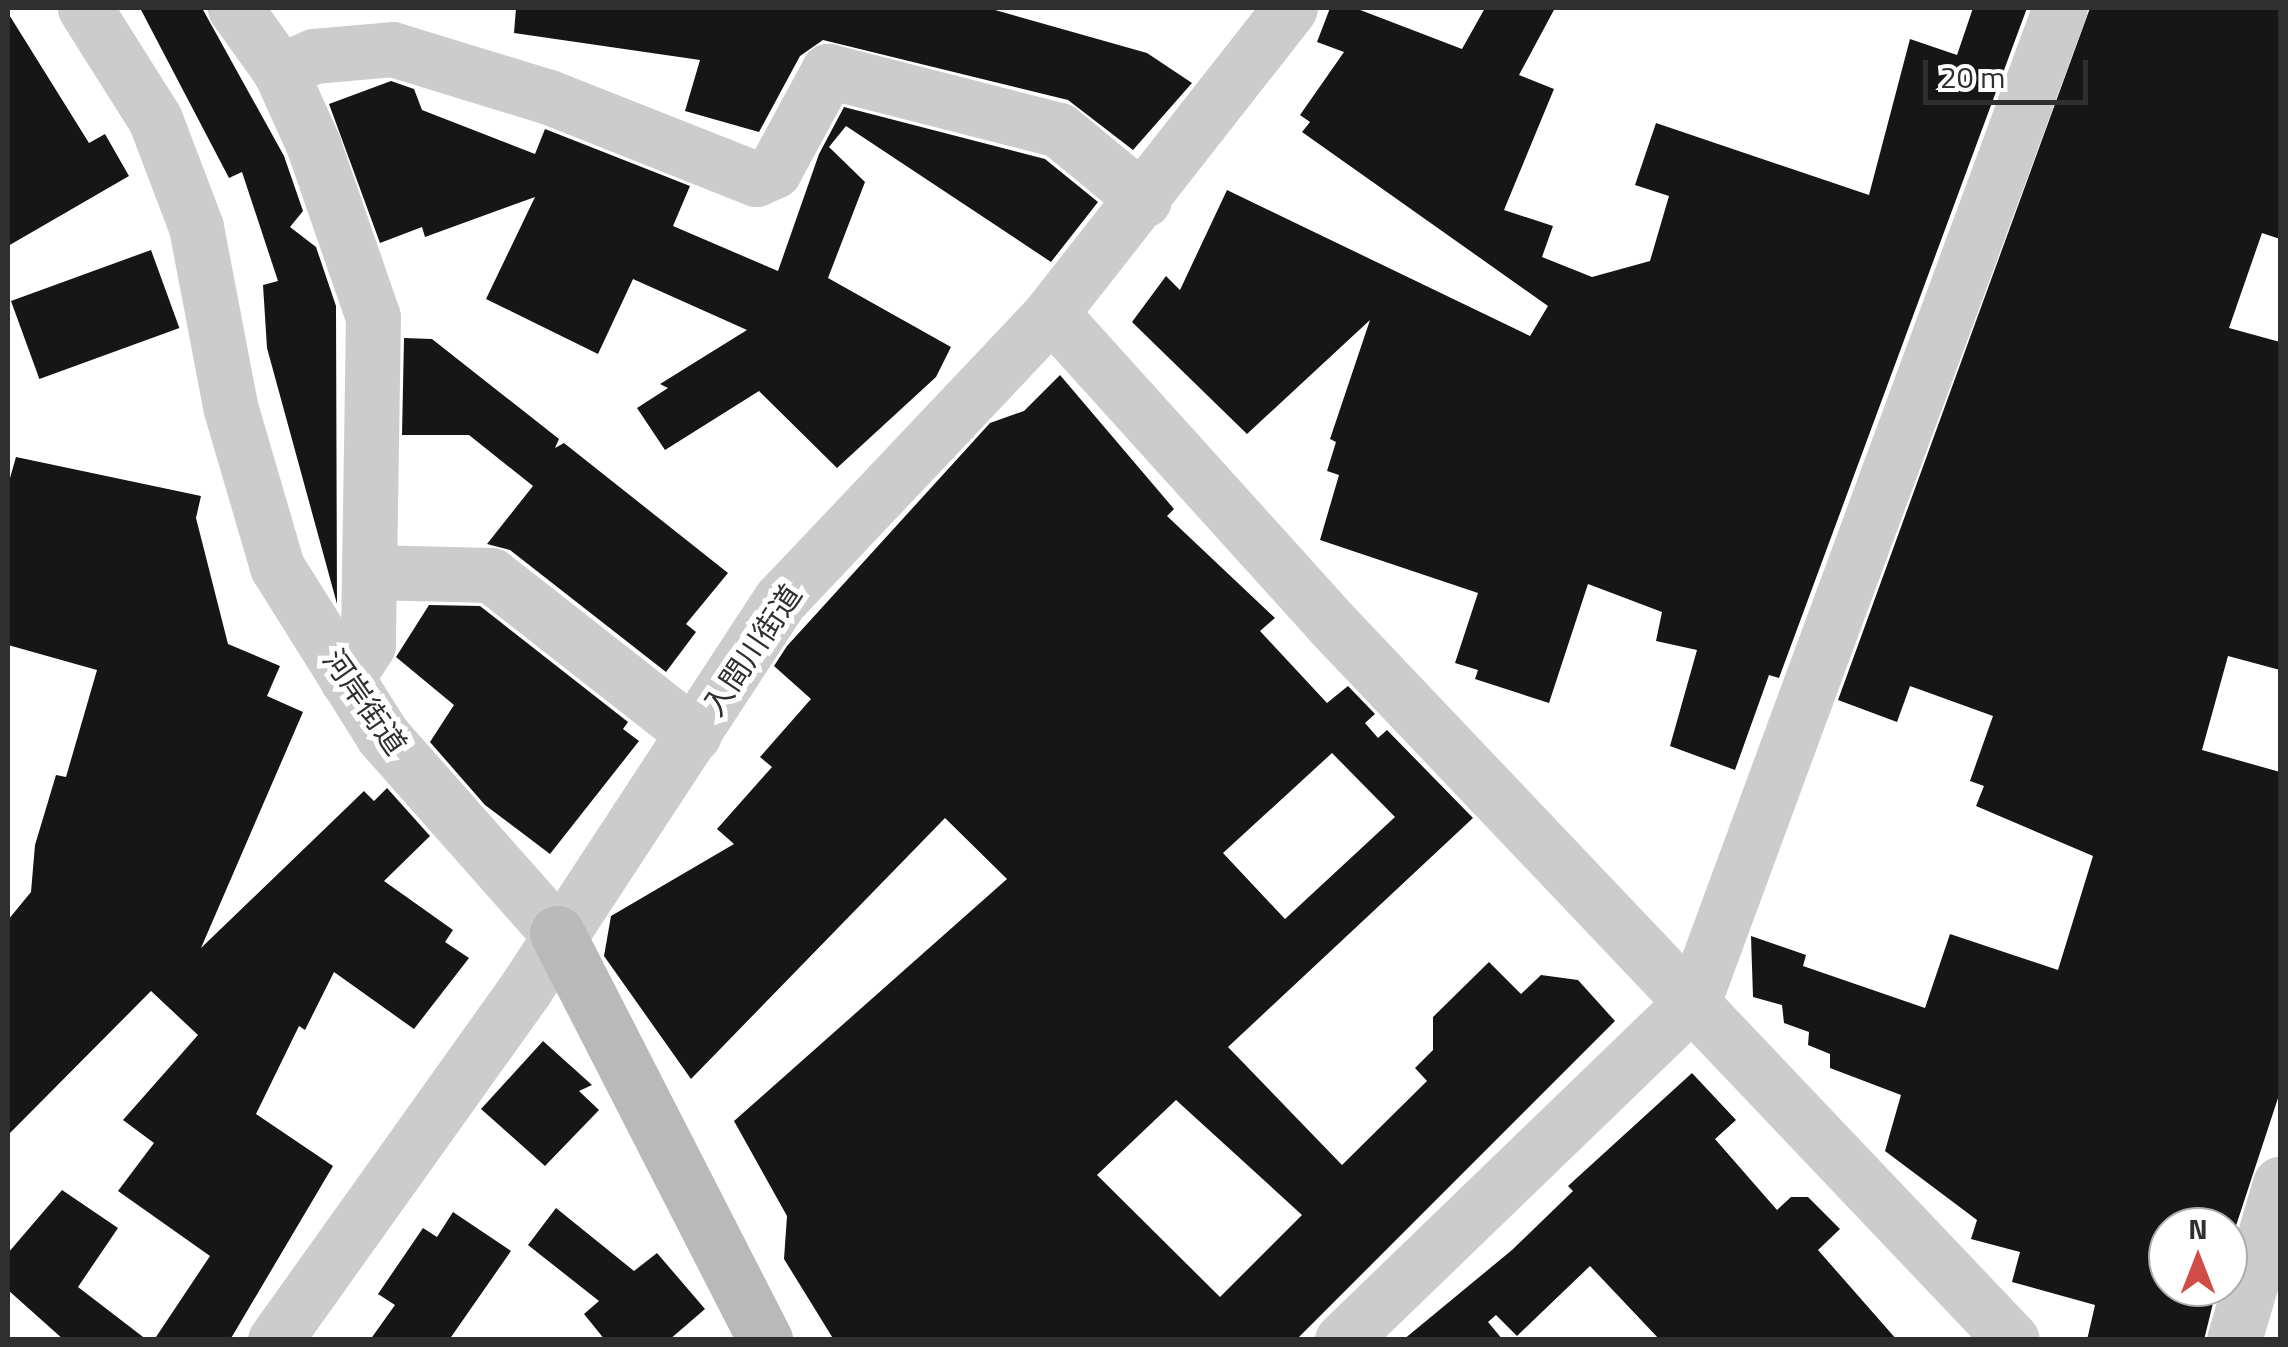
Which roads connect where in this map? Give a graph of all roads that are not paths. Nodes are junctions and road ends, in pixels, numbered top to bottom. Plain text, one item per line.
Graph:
1 (85, 8) edge
2 (234, 8) edge
3 (1290, 8) edge
4 (2060, 8) edge
5 (280, 72) junction
6 (1144, 200) junction
7 (1051, 312) junction
8 (370, 572) junction
9 (346, 678) junction
10 (694, 734) junction
11 (557, 932) junction
12 (1694, 1000) junction
13 (2280, 1184) edge
14 (275, 1340) edge
15 (765, 1340) edge
16 (1342, 1340) edge
17 (2012, 1340) edge
18 (2234, 1340) edge

1 - 9 street, 河岸街道
2 - 5 street
3 - 6 street, 入間川街道
4 - 12 street
5 - 6 street
5 - 8 street
6 - 7 street, 入間川街道
7 - 10 street, 入間川街道
7 - 12 street
8 - 9 street
8 - 10 street
9 - 11 street, 河岸街道
10 - 11 street, 入間川街道
11 - 14 street, 入間川街道
11 - 15 street, 河岸街道
12 - 16 street
12 - 17 street
13 - 18 street

